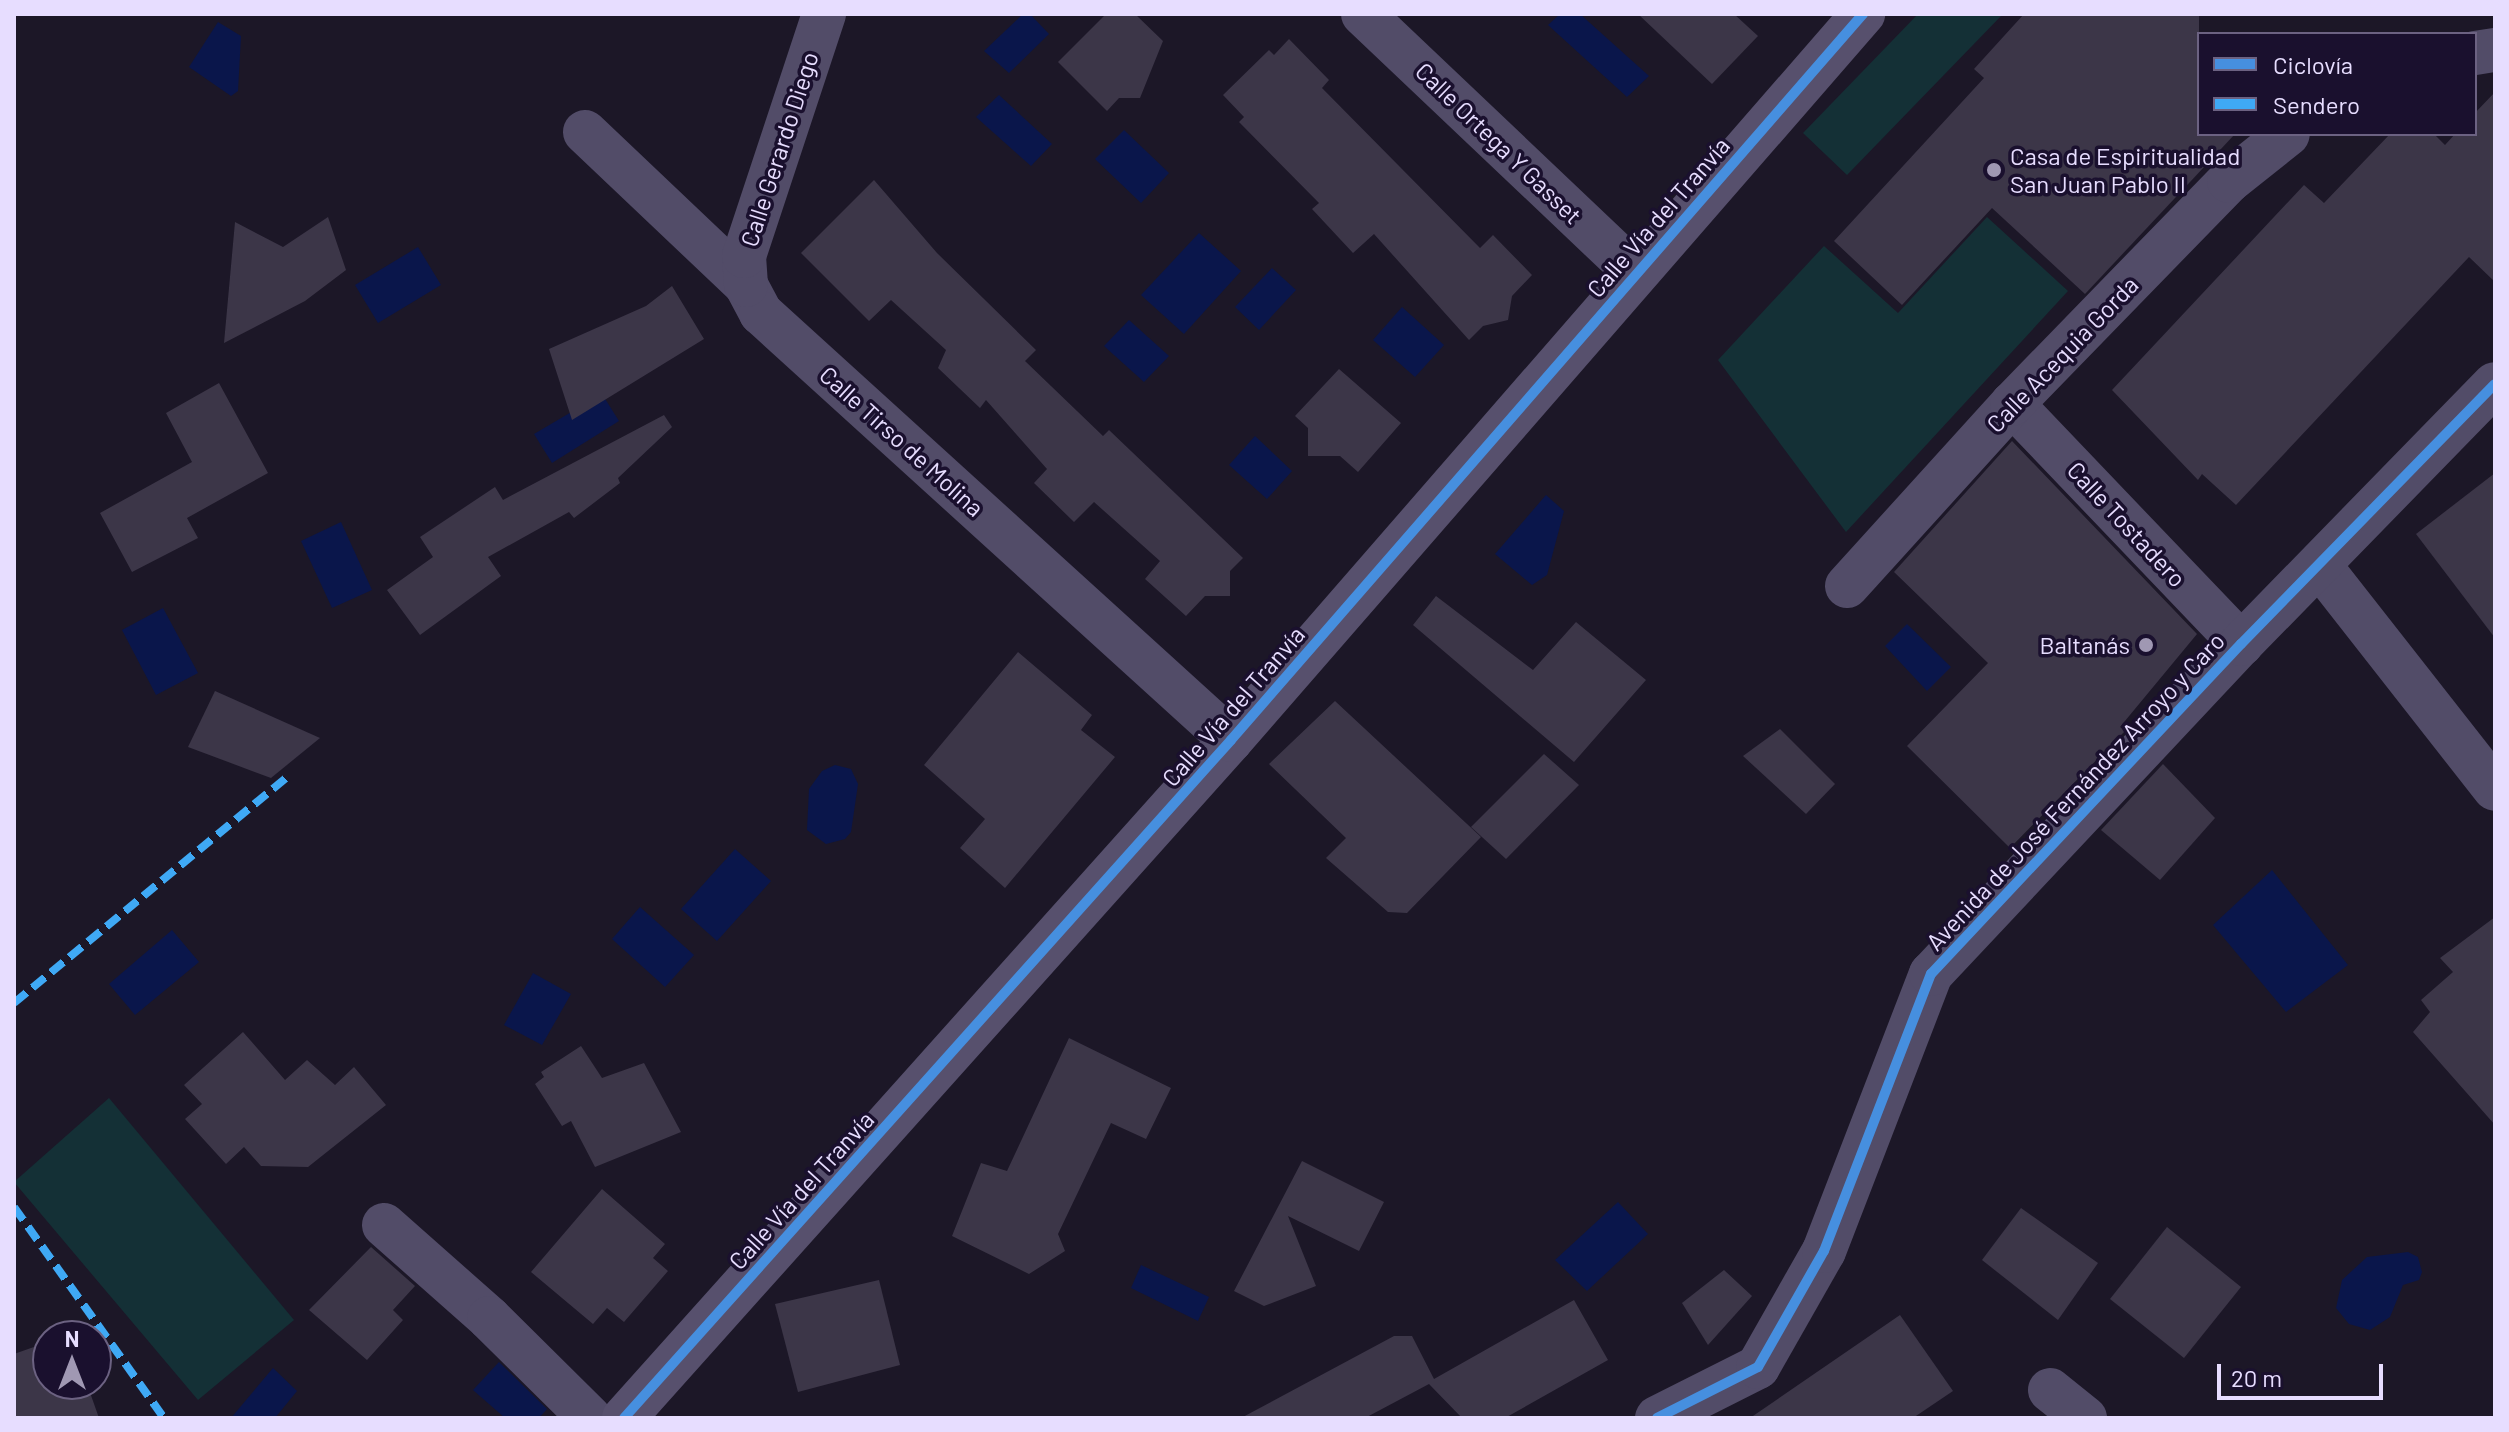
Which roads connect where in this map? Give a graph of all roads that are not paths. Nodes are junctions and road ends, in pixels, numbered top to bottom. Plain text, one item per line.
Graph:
1 (824, 14) edge
2 (1363, 14) edge
3 (1863, 14) edge
4 (585, 132) dead end
5 (2285, 136) edge
6 (1635, 272) junction
7 (746, 285) junction
8 (2495, 384) edge
9 (2012, 404) junction
10 (2320, 566) junction
11 (1847, 586) dead end
12 (2241, 644) junction
13 (1231, 740) junction
14 (2495, 789) edge
15 (384, 1225) dead end
16 (2050, 1390) dead end
17 (590, 1418) edge
18 (624, 1418) edge
19 (1657, 1418) edge
20 (2085, 1418) edge

1 - 7 street, Calle Gerardo Diego
2 - 6 street, Calle Ortega Y Gasset
3 - 6 street, Calle Vía del Tranvía
4 - 7 street, Calle Tirso de Molina
5 - 9 street, Calle Acequia Gorda
6 - 13 street, Calle Vía del Tranvía
7 - 13 street, Calle Tirso de Molina
8 - 10 street, Avenida de José Fernández Arroyo y Caro
9 - 11 street, Calle Acequia Gorda
9 - 12 street, Calle Tostadero
10 - 12 street, Avenida de José Fernández Arroyo y Caro
10 - 14 street
12 - 19 street, Avenida de José Fernández Arroyo y Caro
13 - 18 street, Calle Vía del Tranvía
15 - 17 street
16 - 20 street

